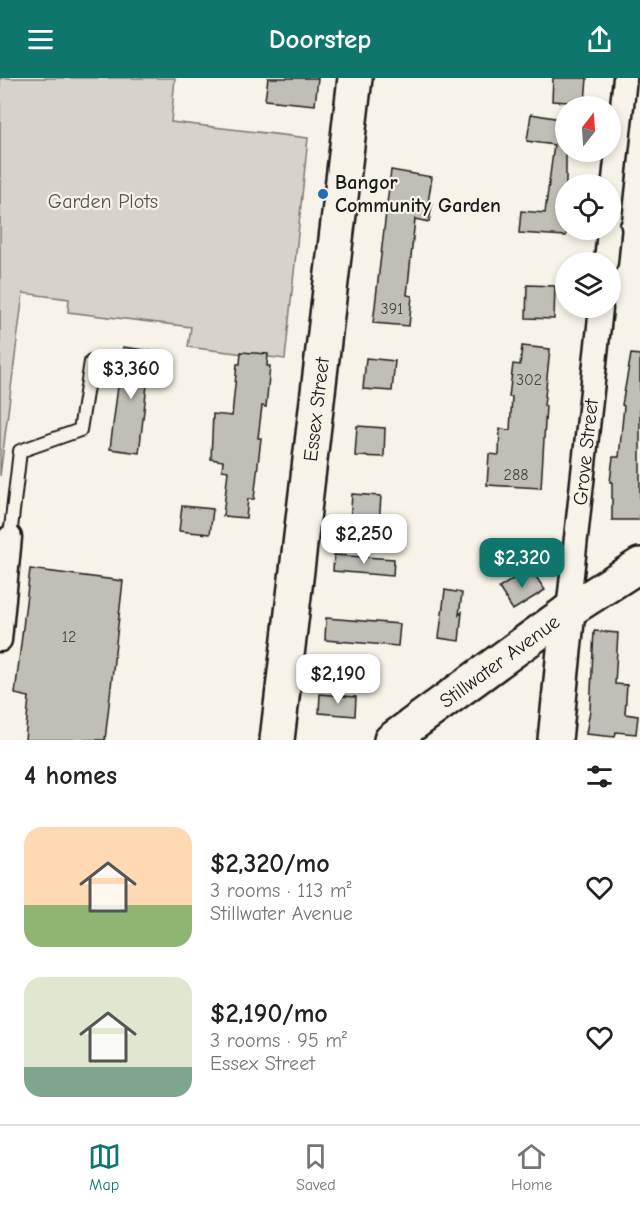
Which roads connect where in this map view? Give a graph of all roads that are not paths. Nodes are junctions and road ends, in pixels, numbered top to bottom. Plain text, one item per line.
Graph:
1 (355, 78) edge
2 (625, 78) edge
3 (615, 174) edge
4 (600, 318) edge
5 (91, 362) dead end
6 (10, 537) joint
7 (640, 565) edge
8 (568, 611) junction
9 (0, 640) edge
10 (398, 738) edge
11 (277, 740) edge
12 (555, 740) edge

1 - 11 street, Essex Street
2 - 3 street
4 - 8 street, Grove Street
5 - 6 lane
6 - 9 street
7 - 8 street, Stillwater Avenue
8 - 10 street, Stillwater Avenue
8 - 12 street, Grove Street

